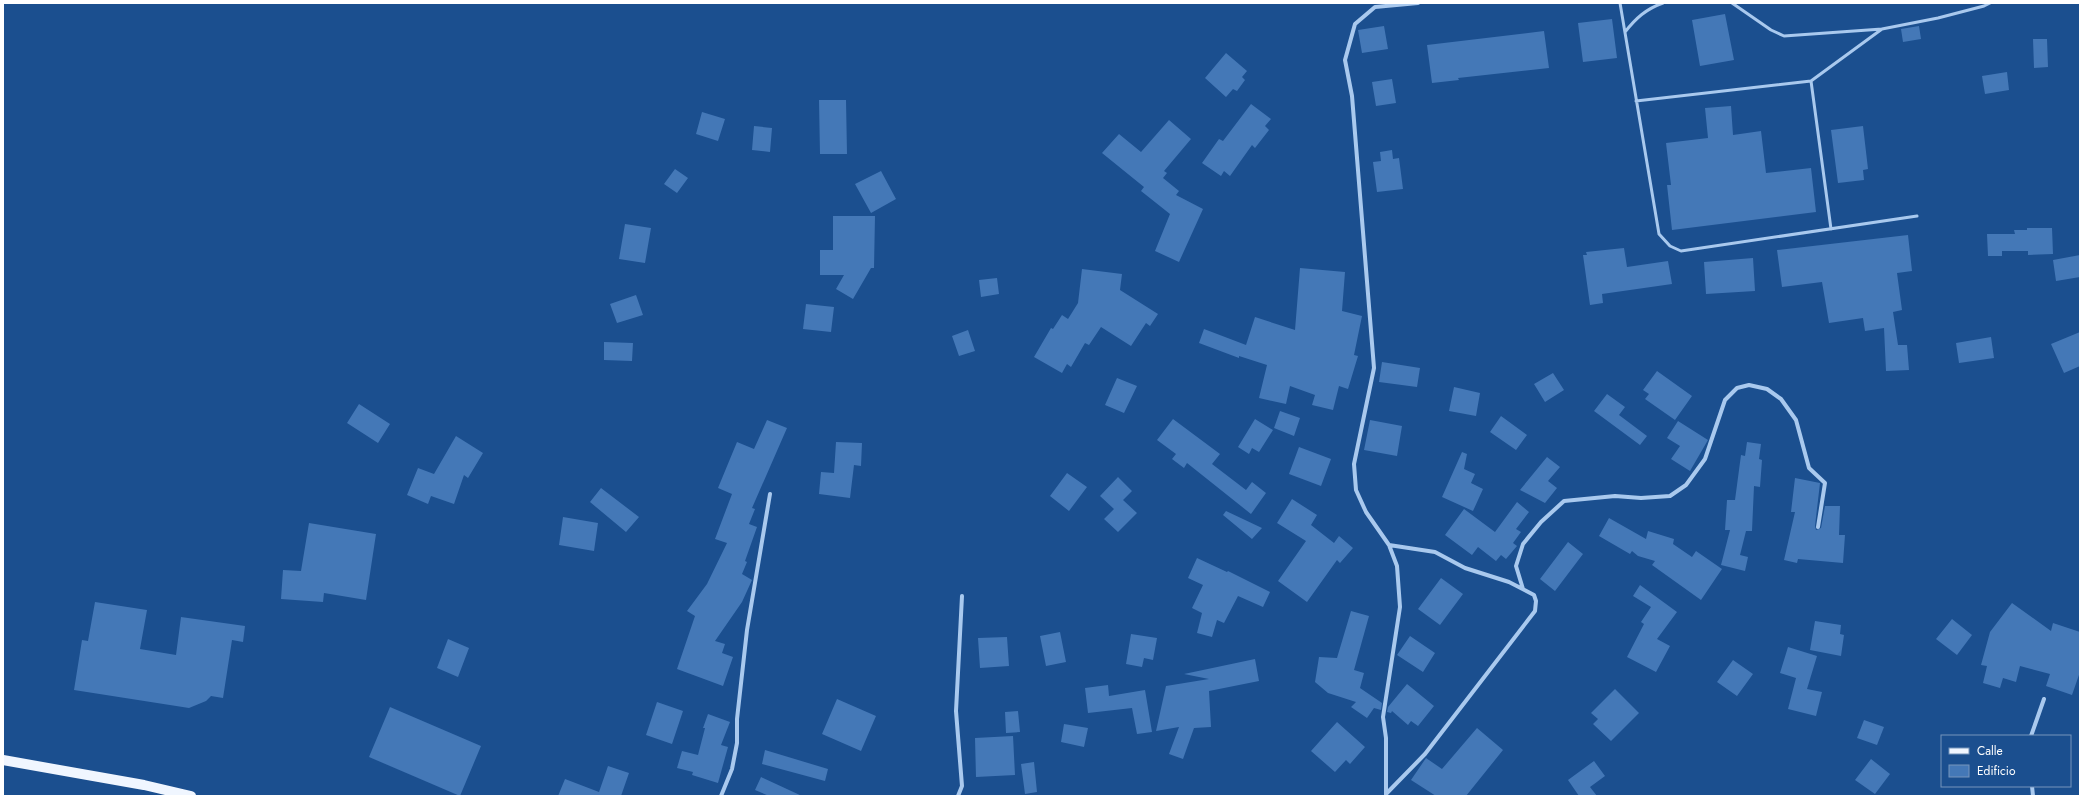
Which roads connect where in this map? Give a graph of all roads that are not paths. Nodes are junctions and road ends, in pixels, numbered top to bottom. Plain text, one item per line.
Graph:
1 (1418, 3) edge
2 (1620, 3) edge
3 (1663, 3) edge
4 (1732, 3) edge
5 (1990, 3) edge
6 (1882, 29) junction
7 (1625, 32) junction
8 (1811, 81) junction
9 (1636, 101) junction
10 (1917, 216) dead end
11 (1832, 229) junction
12 (770, 494) dead end
13 (1818, 527) dead end
14 (1389, 545) junction
15 (1523, 589) junction
16 (962, 596) dead end
17 (2044, 699) dead end
18 (2031, 735) edge
19 (3, 760) edge
20 (1387, 794) edge
21 (191, 796) edge
22 (721, 796) edge
23 (958, 796) edge

1 - 14 street
2 - 7 lane
3 - 7 lane
4 - 6 lane
5 - 6 lane
6 - 8 lane
7 - 9 lane
8 - 9 lane
8 - 11 lane
9 - 11 lane
10 - 11 lane
12 - 22 street
13 - 15 street
14 - 15 street
14 - 20 street
15 - 20 street
16 - 23 street
17 - 18 street
19 - 21 main road

